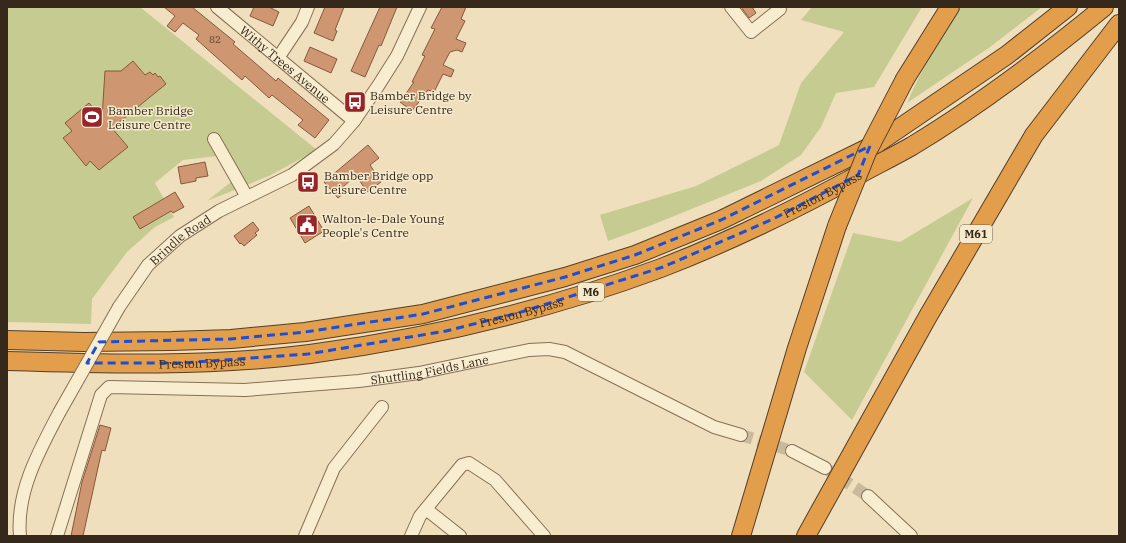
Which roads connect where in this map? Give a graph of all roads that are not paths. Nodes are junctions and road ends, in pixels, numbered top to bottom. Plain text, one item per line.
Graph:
1 (217, 7) edge
2 (308, 7) edge
3 (420, 7) edge
4 (731, 7) edge
5 (950, 7) edge
6 (1068, 7) edge
7 (1104, 7) edge
8 (780, 9) dead end
9 (1119, 24) edge
10 (278, 58) junction
11 (354, 121) junction
12 (214, 140) dead end
13 (247, 197) junction
14 (7, 340) edge
15 (7, 361) edge
16 (382, 407) dead end
17 (741, 435) tunnel mouth
18 (792, 451) tunnel mouth
19 (825, 468) tunnel mouth
20 (868, 496) tunnel mouth
21 (426, 509) junction
22 (20, 536) edge
23 (57, 536) edge
24 (305, 536) edge
25 (411, 536) edge
26 (460, 536) edge
27 (544, 536) edge
28 (741, 536) edge
29 (806, 536) edge
30 (910, 536) edge

1 - 10 street, Withy Trees Avenue
2 - 10 street
3 - 11 street, Brindle Road
4 - 8 street
5 - 28 highway, bridge
6 - 14 highway, Preston Bypass / M6
7 - 15 highway, Preston Bypass / M6
9 - 29 highway, M61
10 - 11 street, Withy Trees Avenue
11 - 13 street, Brindle Road
12 - 13 street
13 - 22 street, Brindle Road, bridge
16 - 24 street
17 - 23 street, Shuttling Fields Lane
18 - 19 street
20 - 30 street
21 - 25 street
21 - 26 street
21 - 27 street

